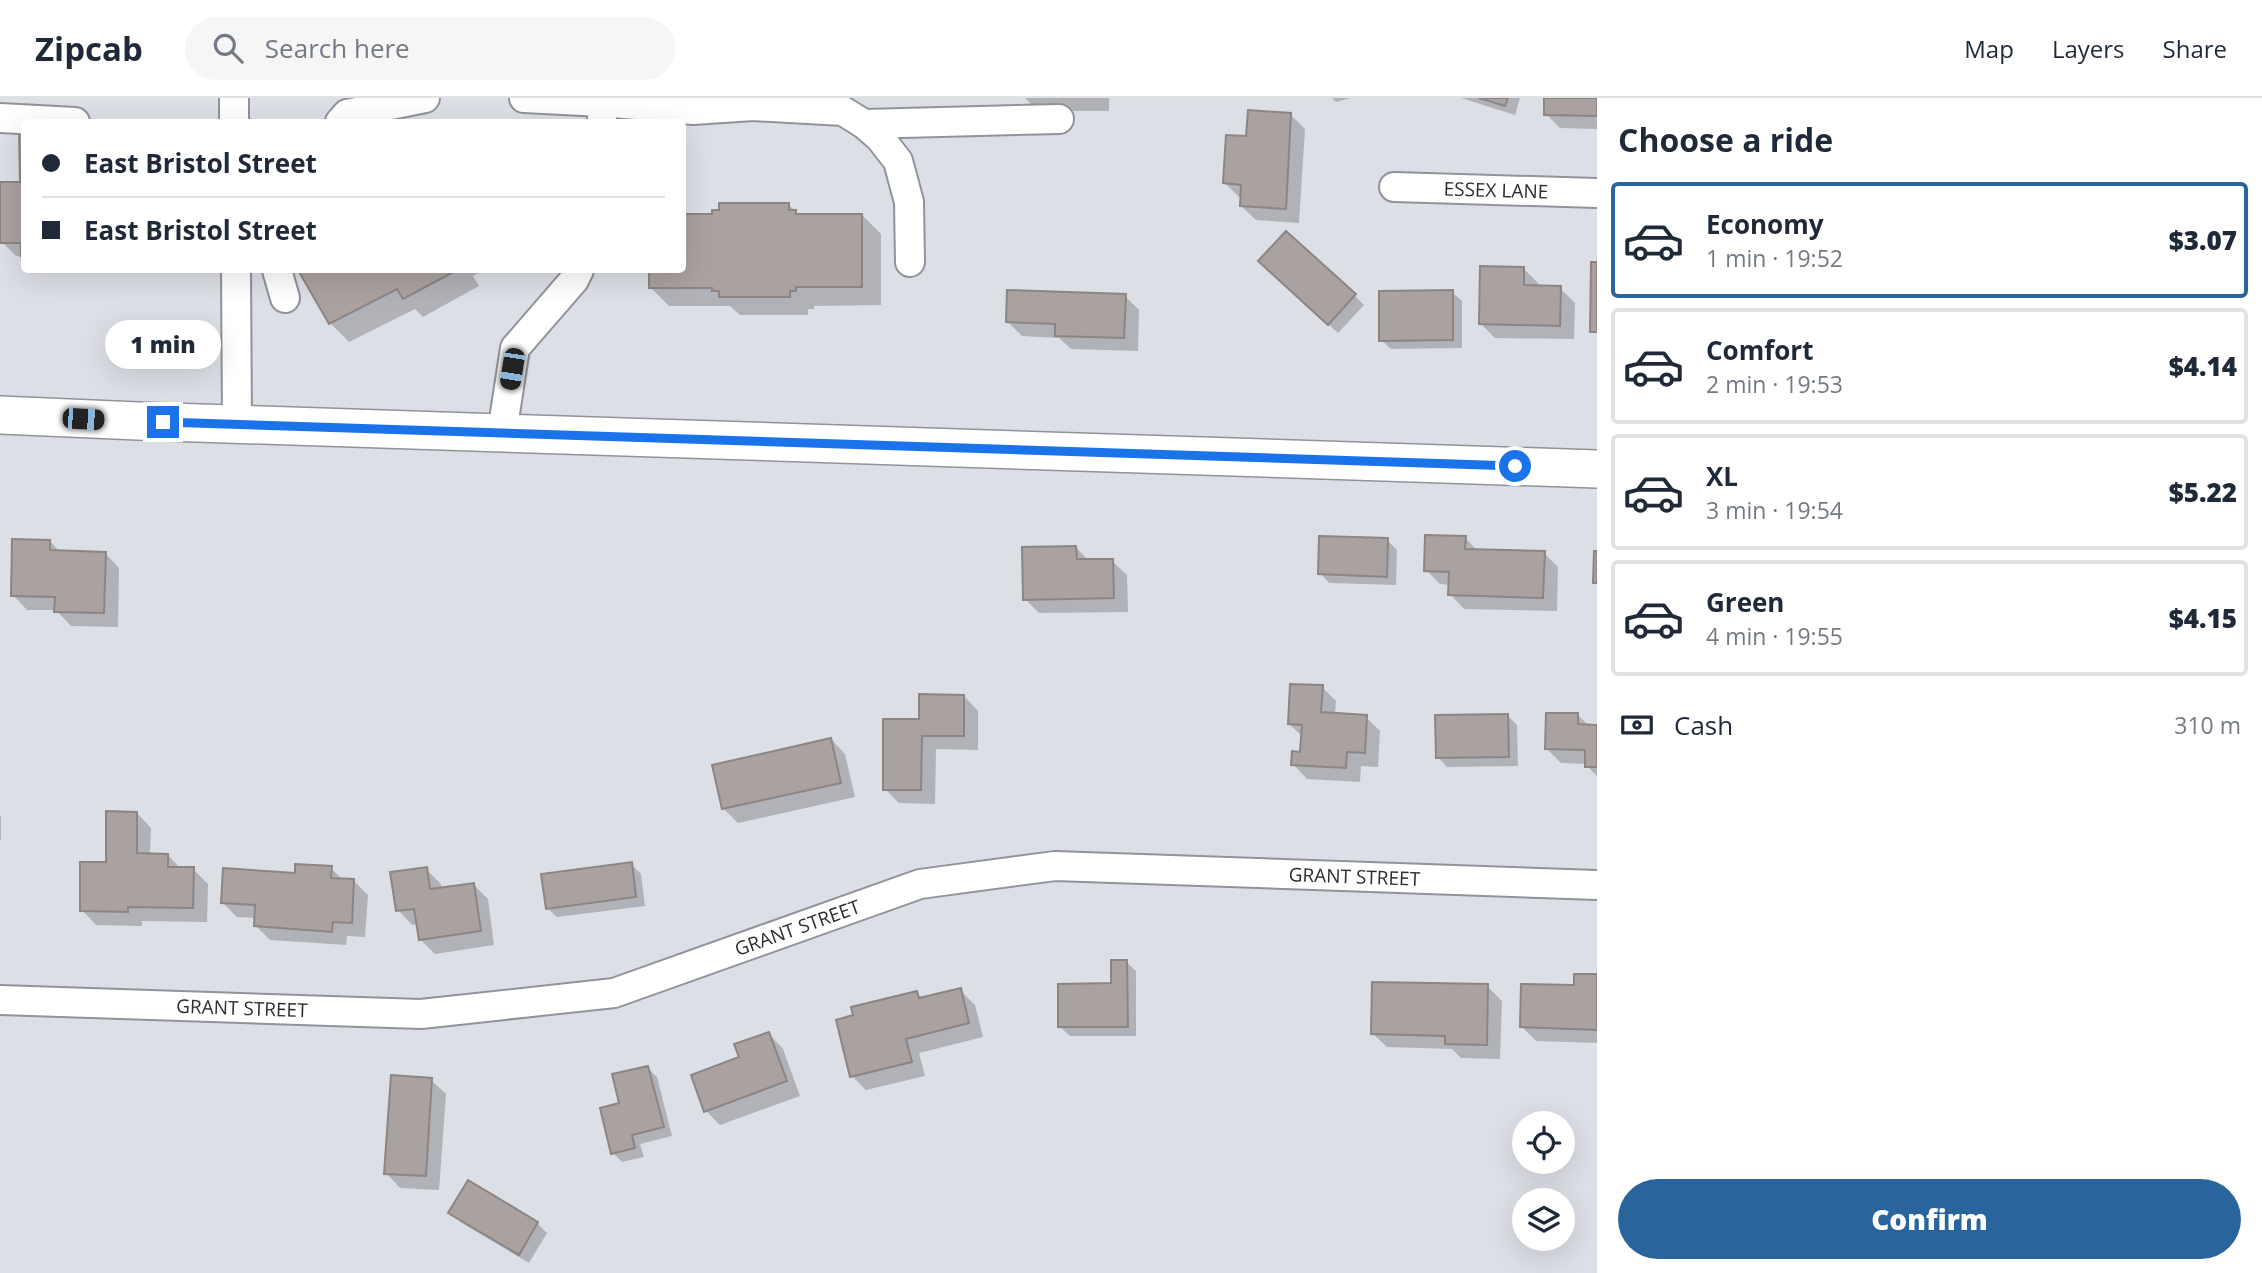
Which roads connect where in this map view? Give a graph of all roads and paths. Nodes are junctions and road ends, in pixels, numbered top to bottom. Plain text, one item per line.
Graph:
1 (234, 98) edge
2 (425, 98) edge
3 (524, 98) edge
4 (753, 102) edge
5 (602, 112) edge
6 (0, 118) edge
7 (21, 119) edge
8 (234, 119) edge
9 (343, 119) edge
10 (1059, 119) dead end
11 (864, 124) junction
12 (1394, 187) dead end
13 (1597, 193) edge
14 (910, 262) dead end
15 (236, 273) edge
16 (278, 273) edge
17 (578, 273) edge
18 (285, 298) dead end
19 (0, 415) edge
20 (237, 424) junction
21 (502, 433) junction
22 (1597, 469) edge
23 (1597, 885) edge
24 (0, 1000) edge

1 - 8 street
2 - 9 street
3 - 5 street
4 - 5 street
4 - 11 street
6 - 7 street
10 - 11 street
11 - 14 street
12 - 13 street, ESSEX LANE
15 - 20 street
16 - 18 street
17 - 21 street
19 - 20 main road
20 - 21 main road
21 - 22 main road
23 - 24 street, GRANT STREET

